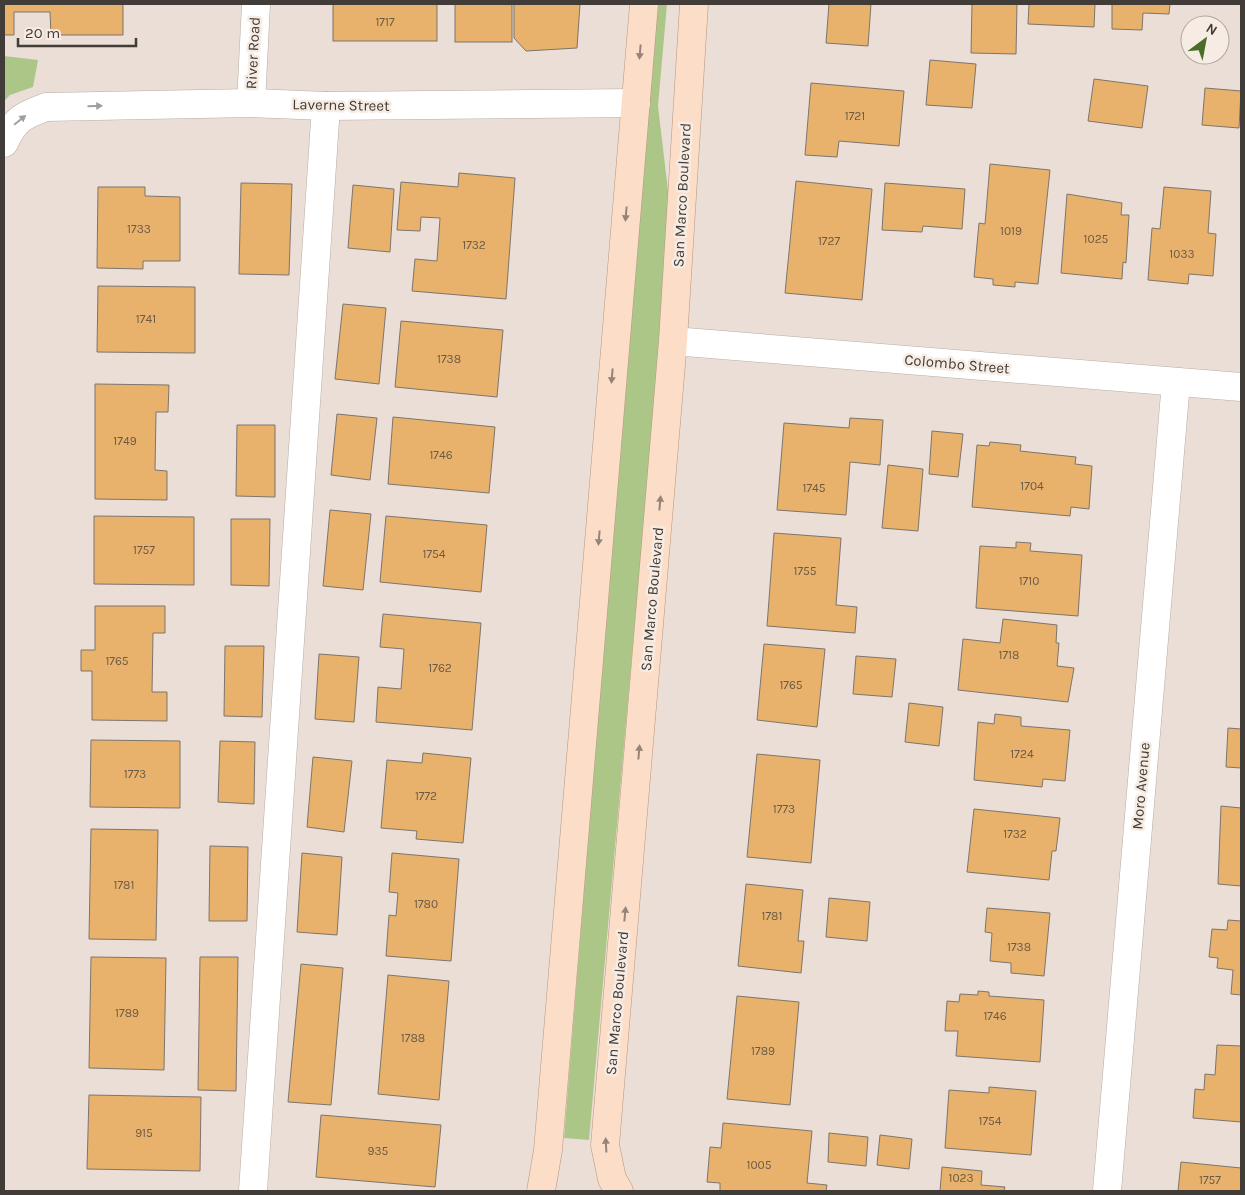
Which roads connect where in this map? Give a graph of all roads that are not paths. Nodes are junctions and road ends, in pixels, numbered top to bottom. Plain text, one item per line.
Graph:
1 (256, 4) edge
2 (644, 4) edge
3 (694, 4) edge
4 (251, 103) junction
5 (636, 103) junction
6 (326, 106) junction
7 (4, 143) edge
8 (674, 341) junction
9 (1176, 382) junction
10 (1241, 387) edge
11 (253, 1191) edge
12 (542, 1191) edge
13 (619, 1191) edge
14 (1107, 1191) edge

1 - 4 street, River Road
2 -> 5 main road
3 - 8 main road, San Marco Boulevard
4 - 6 street, Laverne Street
7 -> 4 street, Laverne Street
5 - 6 street, Laverne Street
5 -> 12 main road
6 - 11 street
8 - 9 street, Colombo Street
13 -> 8 main road, San Marco Boulevard
9 - 10 street, Colombo Street
9 - 14 street, Moro Avenue

